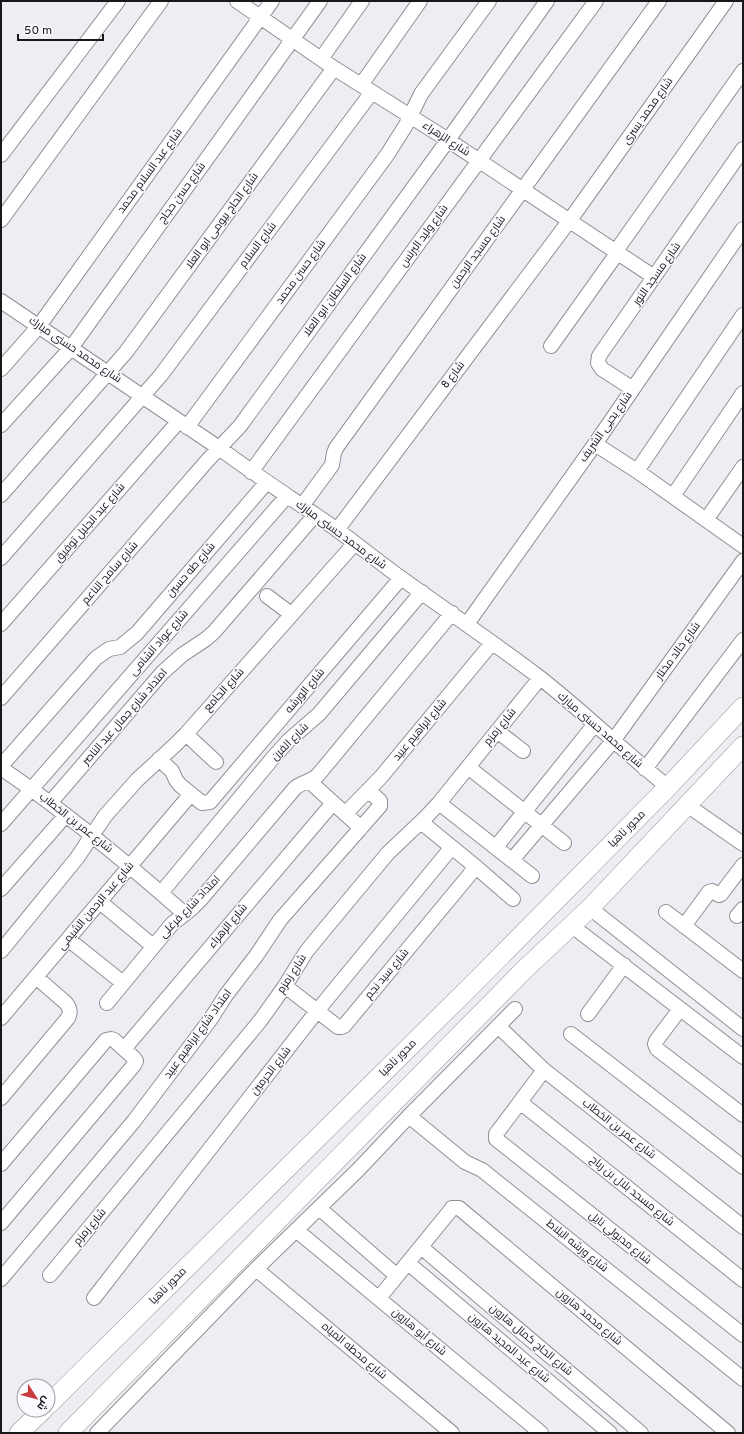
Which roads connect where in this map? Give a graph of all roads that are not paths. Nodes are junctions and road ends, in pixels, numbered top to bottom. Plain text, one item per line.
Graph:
1 (118, 1) edge
2 (161, 1) edge
3 (237, 1) edge
4 (272, 1) edge
5 (320, 1) edge
6 (362, 1) edge
7 (420, 1) edge
8 (489, 1) edge
9 (547, 1) edge
10 (596, 1) edge
11 (659, 1) edge
12 (726, 1) edge
13 (261, 17) junction
14 (293, 39) junction
15 (321, 59) junction
16 (334, 68) junction
17 (743, 71) edge
18 (366, 89) junction
19 (411, 116) junction
20 (448, 140) junction
21 (743, 148) edge
22 (1, 155) edge
23 (479, 160) junction
24 (523, 189) junction
25 (1, 220) edge
26 (570, 220) junction
27 (743, 229) edge
28 (617, 252) junction
29 (654, 277) junction
30 (1, 301) edge
31 (743, 315) edge
32 (38, 326) junction
33 (551, 346) dead end
34 (71, 348) junction
35 (1, 370) edge
36 (109, 373) junction
37 (633, 389) junction
38 (743, 393) edge
39 (143, 397) junction
40 (183, 424) junction
41 (1, 425) edge
42 (595, 444) junction
43 (219, 448) junction
44 (743, 467) edge
45 (637, 471) junction
46 (251, 472) junction
47 (267, 482) junction
48 (1, 495) edge
49 (287, 496) junction
50 (673, 496) junction
51 (302, 506) junction
52 (315, 515) junction
53 (706, 520) junction
54 (337, 530) junction
55 (355, 543) junction
56 (743, 546) edge
57 (1, 558) edge
58 (743, 561) edge
59 (401, 578) junction
60 (422, 592) junction
61 (268, 596) dead end
62 (452, 613) junction
63 (291, 614) junction
64 (1, 624) edge
65 (467, 624) junction
66 (743, 640) edge
67 (492, 643) junction
68 (540, 678) junction
69 (1, 698) edge
70 (743, 707) edge
71 (595, 724) junction
72 (497, 731) junction
73 (186, 734) junction
74 (613, 741) junction
75 (743, 746) edge
76 (523, 751) dead end
77 (159, 758) junction
78 (216, 762) dead end
79 (1, 767) edge
80 (468, 767) junction
81 (645, 768) junction
82 (309, 782) junction
83 (668, 787) junction
84 (32, 789) junction
85 (368, 790) junction
86 (191, 794) junction
87 (50, 803) junction
88 (333, 803) junction
89 (439, 803) junction
90 (687, 805) junction
91 (525, 812) junction
92 (345, 814) junction
93 (66, 815) junction
94 (421, 822) junction
95 (1, 824) edge
96 (542, 825) junction
97 (361, 828) junction
98 (92, 835) junction
99 (564, 843) dead end
100 (743, 844) edge
101 (452, 847) junction
102 (496, 847) junction
103 (512, 860) junction
104 (743, 865) edge
105 (130, 866) junction
106 (476, 867) junction
107 (532, 876) dead end
108 (1, 889) edge
109 (161, 893) junction
110 (513, 899) dead end
111 (100, 902) junction
112 (590, 908) junction
113 (666, 912) dead end
114 (185, 914) junction
115 (572, 926) junction
116 (684, 926) junction
117 (68, 939) junction
118 (153, 946) junction
119 (1, 951) edge
120 (624, 966) junction
121 (743, 971) edge
122 (36, 977) junction
123 (123, 983) junction
124 (285, 986) junction
125 (107, 1003) dead end
126 (515, 1009) dead end
127 (680, 1009) junction
128 (317, 1011) junction
129 (588, 1014) dead end
130 (1, 1018) edge
131 (498, 1026) junction
132 (743, 1029) edge
133 (571, 1034) dead end
134 (124, 1049) junction
135 (743, 1057) edge
136 (544, 1070) junction
137 (1, 1098) edge
138 (520, 1102) junction
139 (743, 1115) edge
140 (409, 1116) junction
141 (1, 1164) edge
142 (743, 1167) edge
143 (319, 1208) junction
144 (1, 1223) edge
145 (743, 1227) edge
146 (296, 1230) junction
147 (420, 1247) junction
148 (408, 1263) junction
149 (256, 1269) junction
150 (50, 1275) dead end
151 (397, 1276) junction
152 (1, 1279) edge
153 (743, 1280) edge
154 (94, 1298) dead end
155 (379, 1298) junction
156 (743, 1336) edge
157 (743, 1379) edge
158 (56, 1397) edge
159 (35, 1418) edge
160 (21, 1432) edge
161 (68, 1433) edge
162 (97, 1433) edge
163 (452, 1433) edge
164 (541, 1433) edge
165 (610, 1433) edge
166 (641, 1433) edge
167 (728, 1433) edge

1 - 22 street
2 - 25 street
3 - 13 street, شارع الزهراء
4 - 13 street, شارع عبد السلام محمد
5 - 14 street, شارع حسن حجاج
6 - 15 street
7 - 18 street, شارع السلام
8 - 19 street, شارع حسن محمد
9 - 20 street, شارع السلطان ابو العلا
10 - 23 street, شارع وليد البرنس
11 - 24 street, شارع مسجد الرحمن
12 - 26 street, شارع محمد يسرى
13 - 14 street, شارع الزهراء
13 - 32 street, شارع عبد السلام محمد
14 - 15 street, شارع الزهراء
14 - 34 street, شارع حسن حجاج
15 - 16 street, شارع الزهراء
16 - 18 street, شارع الزهراء
16 - 36 street, شارع الحاج بيومى ابو العلا
17 - 28 street
18 - 19 street, شارع الزهراء
18 - 39 street, شارع السلام
19 - 20 street, شارع الزهراء
19 - 40 street, شارع حسن محمد
20 - 23 street, شارع الزهراء
20 - 43 street, شارع السلطان ابو العلا
21 - 29 street, شارع مسجد النور
23 - 24 street, شارع الزهراء
23 - 46 street, شارع وليد البرنس
24 - 26 street, شارع الزهراء
24 - 51 street, شارع مسجد الرحمن
26 - 28 street, شارع الزهراء
26 - 54 street, شارع 8
27 - 37 street, شارع يحيى الشريف
28 - 29 street, شارع الزهراء
28 - 33 street
29 - 37 street, شارع مسجد النور
30 - 32 street, شارع محمد حسنى مبارك
31 - 45 street
32 - 34 street, شارع محمد حسنى مبارك
32 - 35 street, شارع عبد السلام محمد
34 - 36 street, شارع محمد حسنى مبارك
34 - 41 street, شارع حسن حجاج
36 - 39 street, شارع محمد حسنى مبارك
36 - 48 street, شارع الحاج بيومى ابو العلا
37 - 42 street, شارع يحيى الشريف
38 - 50 street
39 - 40 street, شارع محمد حسنى مبارك
39 - 57 street, شارع السلام
40 - 43 street, شارع محمد حسنى مبارك
40 - 64 street, شارع عبد الجليل توفيق
42 - 45 street
42 - 65 street, شارع يحيى الشريف
43 - 46 street, شارع محمد حسنى مبارك
43 - 69 street, شارع سامح الناعم
44 - 53 street
45 - 50 street
46 - 47 street, شارع محمد حسنى مبارك
47 - 49 street, شارع محمد حسنى مبارك
47 - 79 street, شارع طه حسين
49 - 51 street, شارع محمد حسنى مبارك
49 - 84 street, شارع عواد الشامى
50 - 53 street
51 - 52 street, شارع محمد حسنى مبارك
52 - 54 street, شارع محمد حسنى مبارك
52 - 87 street, امتداد شارع جمال عبد الناصر
53 - 56 street
54 - 55 street, شارع محمد حسنى مبارك
55 - 59 street, شارع محمد حسنى مبارك
55 - 63 street, شارع الجامع
58 - 74 street, شارع خالد مختار
59 - 60 street, شارع محمد حسنى مبارك
59 - 86 street, شارع الورشه
60 - 62 street, شارع محمد حسنى مبارك
60 - 109 street, شارع الفرن
61 - 63 street
62 - 65 street, شارع محمد حسنى مبارك
62 - 82 street, امتداد شارع فرغلى
63 - 73 street, شارع الجامع
65 - 67 street, شارع محمد حسنى مبارك
66 - 81 street
67 - 68 street, شارع محمد حسنى مبارك
67 - 85 street, شارع ابراهيم عبيد
68 - 71 street, شارع محمد حسنى مبارك
68 - 72 street, شارع زمزم
70 - 83 main road, محور ناهيا
71 - 74 street, شارع محمد حسنى مبارك
71 - 91 street
72 - 76 street
72 - 80 street, شارع زمزم
73 - 77 street, شارع الجامع
73 - 78 street
74 - 81 street, شارع محمد حسنى مبارك
74 - 96 street, شارع خالد مختار
75 - 90 main road
77 - 86 street
77 - 98 street, شارع الجامع
79 - 84 street, شارع عمر بن الخطاب
80 - 89 street, شارع زمزم
80 - 91 street
81 - 83 street, شارع محمد حسنى مبارك
82 - 88 street
82 - 114 street, امتداد شارع فرغلى
83 - 90 main road
83 - 158 main road, محور ناهيا
84 - 87 street, شارع عمر بن الخطاب
84 - 95 street, شارع عواد الشامى
85 - 92 street, شارع ابراهيم عبيد
85 - 97 street, امتداد شارع ابراهيم عبيد
86 - 105 street, شارع عبد الرحمن الشيمى
87 - 93 street, شارع عمر بن الخطاب
88 - 92 street
88 - 134 street, شارع الزهراء
89 - 94 street, شارع زمزم
89 - 102 street
90 - 100 street
90 - 112 main road
91 - 96 street
91 - 102 street
92 - 97 street
93 - 98 street, شارع عمر بن الخطاب
93 - 108 street
94 - 101 street
94 - 124 street, شارع زمزم
96 - 99 street
96 - 103 street, شارع خالد مختار
97 - 152 street, امتداد شارع ابراهيم عبيد
98 - 105 street, شارع عمر بن الخطاب
98 - 119 street, شارع الجامع
101 - 106 street
101 - 128 street, شارع الحرمين
102 - 103 street
103 - 107 street
104 - 116 street
105 - 109 street, شارع عمر بن الخطاب
105 - 111 street, شارع عبد الرحمن الشيمى
106 - 110 street
106 - 128 street, شارع سيد نجم
109 - 114 street, شارع عمر بن الخطاب
111 - 117 street, شارع عبد الرحمن الشيمى
111 - 118 street
112 - 115 main road
112 - 132 street
113 - 116 street
114 - 118 street, امتداد شارع فرغلى
115 - 120 street
115 - 161 main road
116 - 121 street
117 - 122 street, شارع عبد الرحمن الشيمى
117 - 123 street
118 - 123 street, امتداد شارع فرغلى
120 - 127 street
120 - 129 street
122 - 130 street, شارع عبد الرحمن الشيمى
122 - 137 street
123 - 125 street, امتداد شارع فرغلى
124 - 128 street, شارع سيد نجم
124 - 150 street, شارع زمزم
126 - 131 street
127 - 135 street
127 - 139 street
128 - 154 street, شارع الحرمين
131 - 136 street, شارع عمر بن الخطاب
131 - 140 street
133 - 142 street
134 - 141 street
134 - 144 street
136 - 138 street
136 - 145 street, شارع عمر بن الخطاب
138 - 153 street, شارع مسجد بلال بن رباح
138 - 156 street, شارع مدبولي نايل
140 - 143 street
140 - 157 street, شارع ورشه البلاط
143 - 146 street
143 - 151 street
146 - 149 street
146 - 155 street, شارع أبو هارون
147 - 148 street
147 - 166 street, شارع الحاج كمال هارون
147 - 167 street, شارع محمد هارون
148 - 151 street
148 - 165 street, شارع عبد المجيد هارون
149 - 162 street
149 - 163 street, شارع محطه المياه
151 - 155 street
155 - 164 street, شارع أبو هارون
159 - 160 main road

